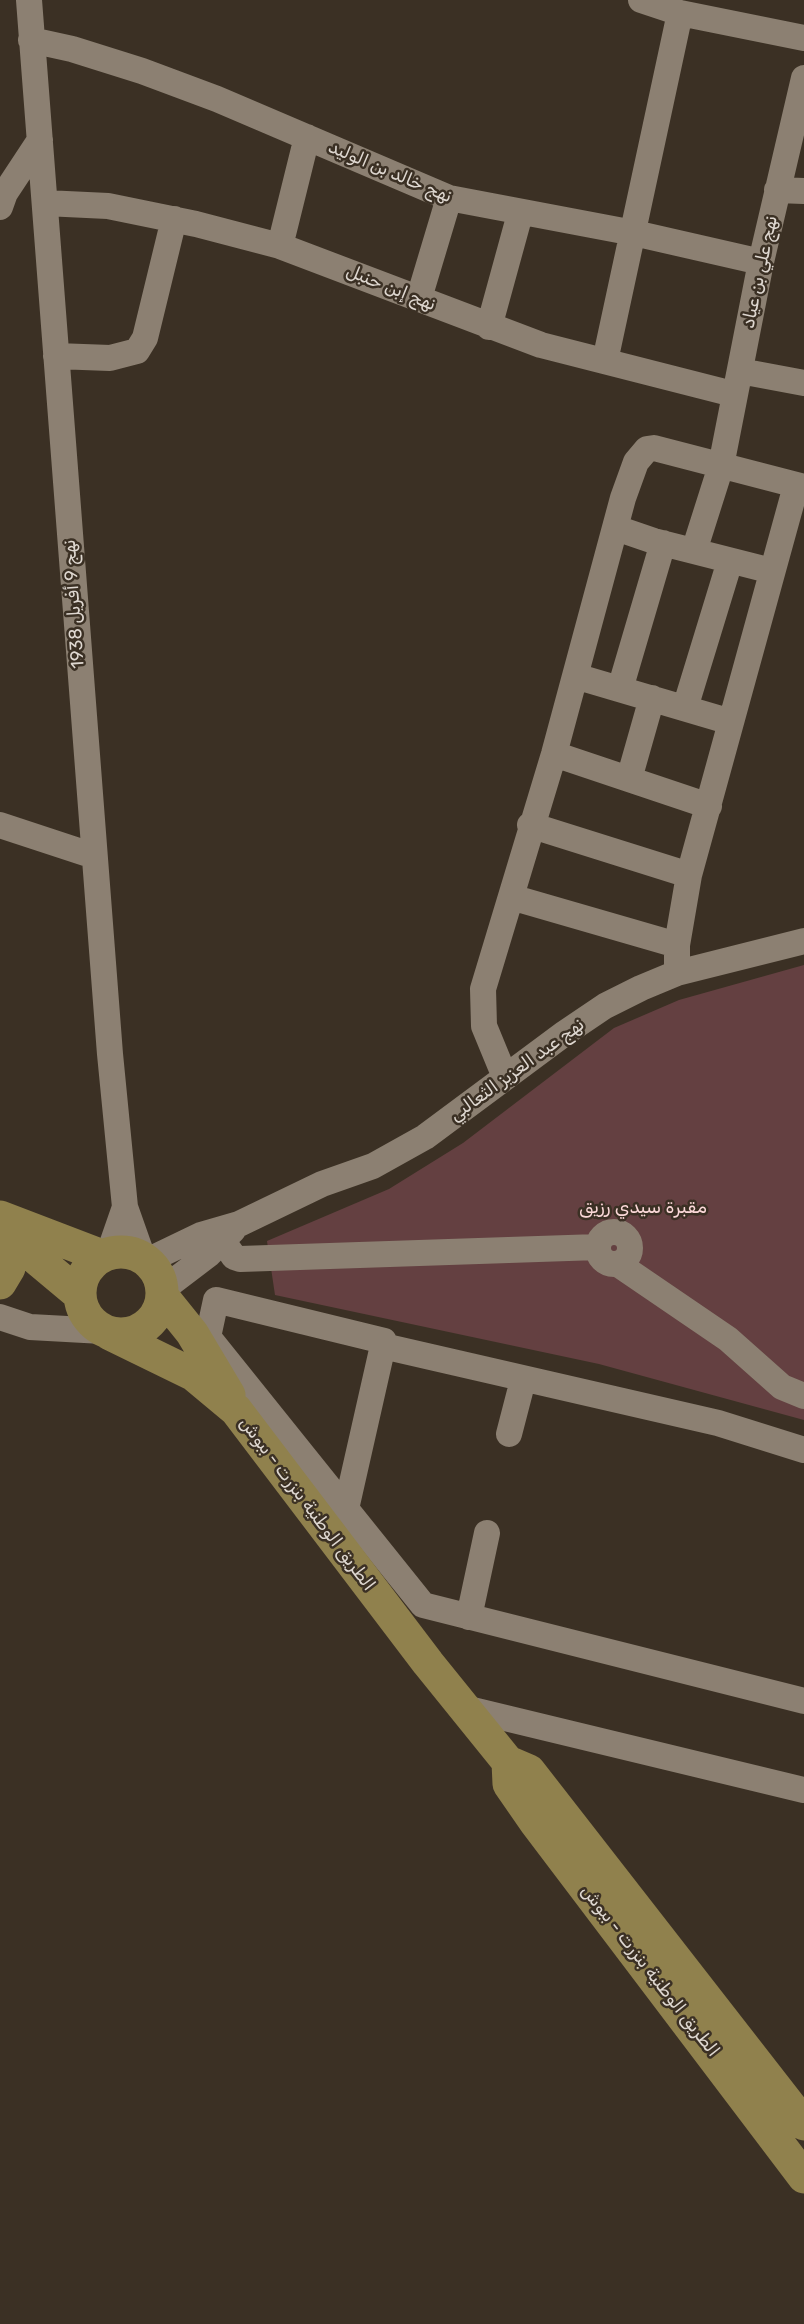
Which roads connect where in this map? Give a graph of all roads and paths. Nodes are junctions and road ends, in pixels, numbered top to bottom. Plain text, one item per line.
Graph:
1 (29, 0) edge
2 (641, 0) edge
3 (680, 13) junction
4 (804, 38) edge
5 (32, 40) junction
6 (804, 78) edge
7 (307, 137) junction
8 (40, 140) junction
9 (777, 190) junction
10 (804, 191) edge
11 (449, 198) junction
12 (45, 203) junction
13 (0, 207) edge
14 (520, 214) junction
15 (174, 219) junction
16 (634, 233) junction
17 (280, 246) junction
18 (761, 262) junction
19 (419, 298) junction
20 (489, 327) junction
21 (55, 356) junction
22 (605, 360) junction
23 (737, 382) junction
24 (804, 383) edge
25 (721, 466) junction
26 (800, 487) edge
27 (616, 528) junction
28 (663, 543) junction
29 (694, 551) junction
30 (730, 561) junction
31 (772, 571) junction
32 (575, 676) junction
33 (620, 689) junction
34 (652, 698) junction
35 (685, 708) junction
36 (732, 722) junction
37 (554, 754) junction
38 (629, 779) junction
39 (709, 806) junction
40 (0, 825) edge
41 (530, 825) junction
42 (94, 856) junction
43 (688, 875) junction
44 (511, 897) junction
45 (804, 941) edge
46 (677, 946) junction
47 (677, 973) junction
48 (505, 1077) junction
49 (125, 1207) junction
50 (4, 1227) edge
51 (231, 1233) junction
52 (105, 1255) junction
53 (145, 1259) junction
54 (0, 1283) edge
55 (163, 1293) junction
56 (80, 1298) junction
57 (0, 1317) edge
58 (30, 1326) junction
59 (106, 1332) junction
60 (383, 1346) junction
61 (523, 1380) junction
62 (804, 1396) edge
63 (236, 1410) junction
64 (509, 1434) dead end
65 (804, 1450) edge
66 (346, 1509) junction
67 (487, 1533) dead end
68 (469, 1617) junction
69 (804, 1701) edge
70 (464, 1708) junction
71 (508, 1762) junction
72 (804, 1790) edge
73 (804, 2124) edge
74 (804, 2176) edge

1 - 5 street, نهج 9 أفريل 1938
2 - 3 street
3 - 4 street
3 - 16 street
5 - 7 street, نهج خالد بن الوليد
5 - 8 street, نهج 9 أفريل 1938
6 - 9 street, نهج علي بن عياد
7 - 11 street, نهج خالد بن الوليد
7 - 17 street
8 - 12 street, نهج 9 أفريل 1938
8 - 13 street
9 - 10 street
9 - 18 street, نهج علي بن عياد
11 - 14 street, نهج خالد بن الوليد
11 - 19 street
12 - 15 street, نهج إبن حنبل
12 - 21 street, نهج 9 أفريل 1938
14 - 16 street, نهج خالد بن الوليد
14 - 20 street
15 - 17 street, نهج إبن حنبل
15 - 21 street
16 - 18 street, نهج خالد بن الوليد
16 - 22 street
17 - 19 street, نهج إبن حنبل
18 - 23 street, نهج علي بن عياد
19 - 20 street, نهج إبن حنبل
20 - 22 street, نهج إبن حنبل
21 - 42 street, نهج 9 أفريل 1938
22 - 23 street, نهج إبن حنبل
23 - 24 street, نهج إبن حنبل
23 - 25 street, نهج علي بن عياد
25 - 26 street
25 - 27 street
25 - 29 street, نهج علي بن عياد
26 - 31 street
27 - 28 street
27 - 32 street
28 - 29 street
28 - 33 street
29 - 30 street
30 - 31 street
30 - 35 street
31 - 36 street
32 - 33 street
32 - 37 street
33 - 34 street
34 - 35 street
34 - 38 street
35 - 36 street
36 - 39 street
37 - 38 street
37 - 41 street
38 - 39 street
39 - 43 street
40 - 42 street
41 - 43 street
41 - 44 street
42 - 49 street, نهج 9 أفريل 1938
43 - 46 street
44 - 46 street
44 - 48 street
45 - 47 street, نهج عبد العزيز الثعالبي
46 - 47 street
47 - 48 street, نهج عبد العزيز الثعالبي
48 - 51 street, نهج عبد العزيز الثعالبي
49 - 52 street
49 - 53 street
50 - 52 main road
50 - 54 main road
50 - 56 main road
51 - 53 street
51 - 55 street
51 - 62 street
52 - 53 main road
52 - 56 main road
53 - 55 main road
55 - 59 main road
55 - 63 main road, الطريق الوطنية بنزرت - ببوش
56 - 58 street
56 - 59 main road
57 - 58 street
58 - 59 street
59 - 63 main road, الطريق الوطنية بنزرت - ببوش
60 - 61 street
60 - 66 street
60 - 66 street
61 - 64 street
61 - 65 street
63 - 70 main road, الطريق الوطنية بنزرت - ببوش
66 - 68 street
67 - 68 street
68 - 69 street
70 - 71 main road, الطريق الوطنية بنزرت - ببوش
70 - 72 street
71 - 73 main road, الطريق الوطنية بنزرت - ببوش
71 - 74 main road, الطريق الوطنية بنزرت - ببوش

